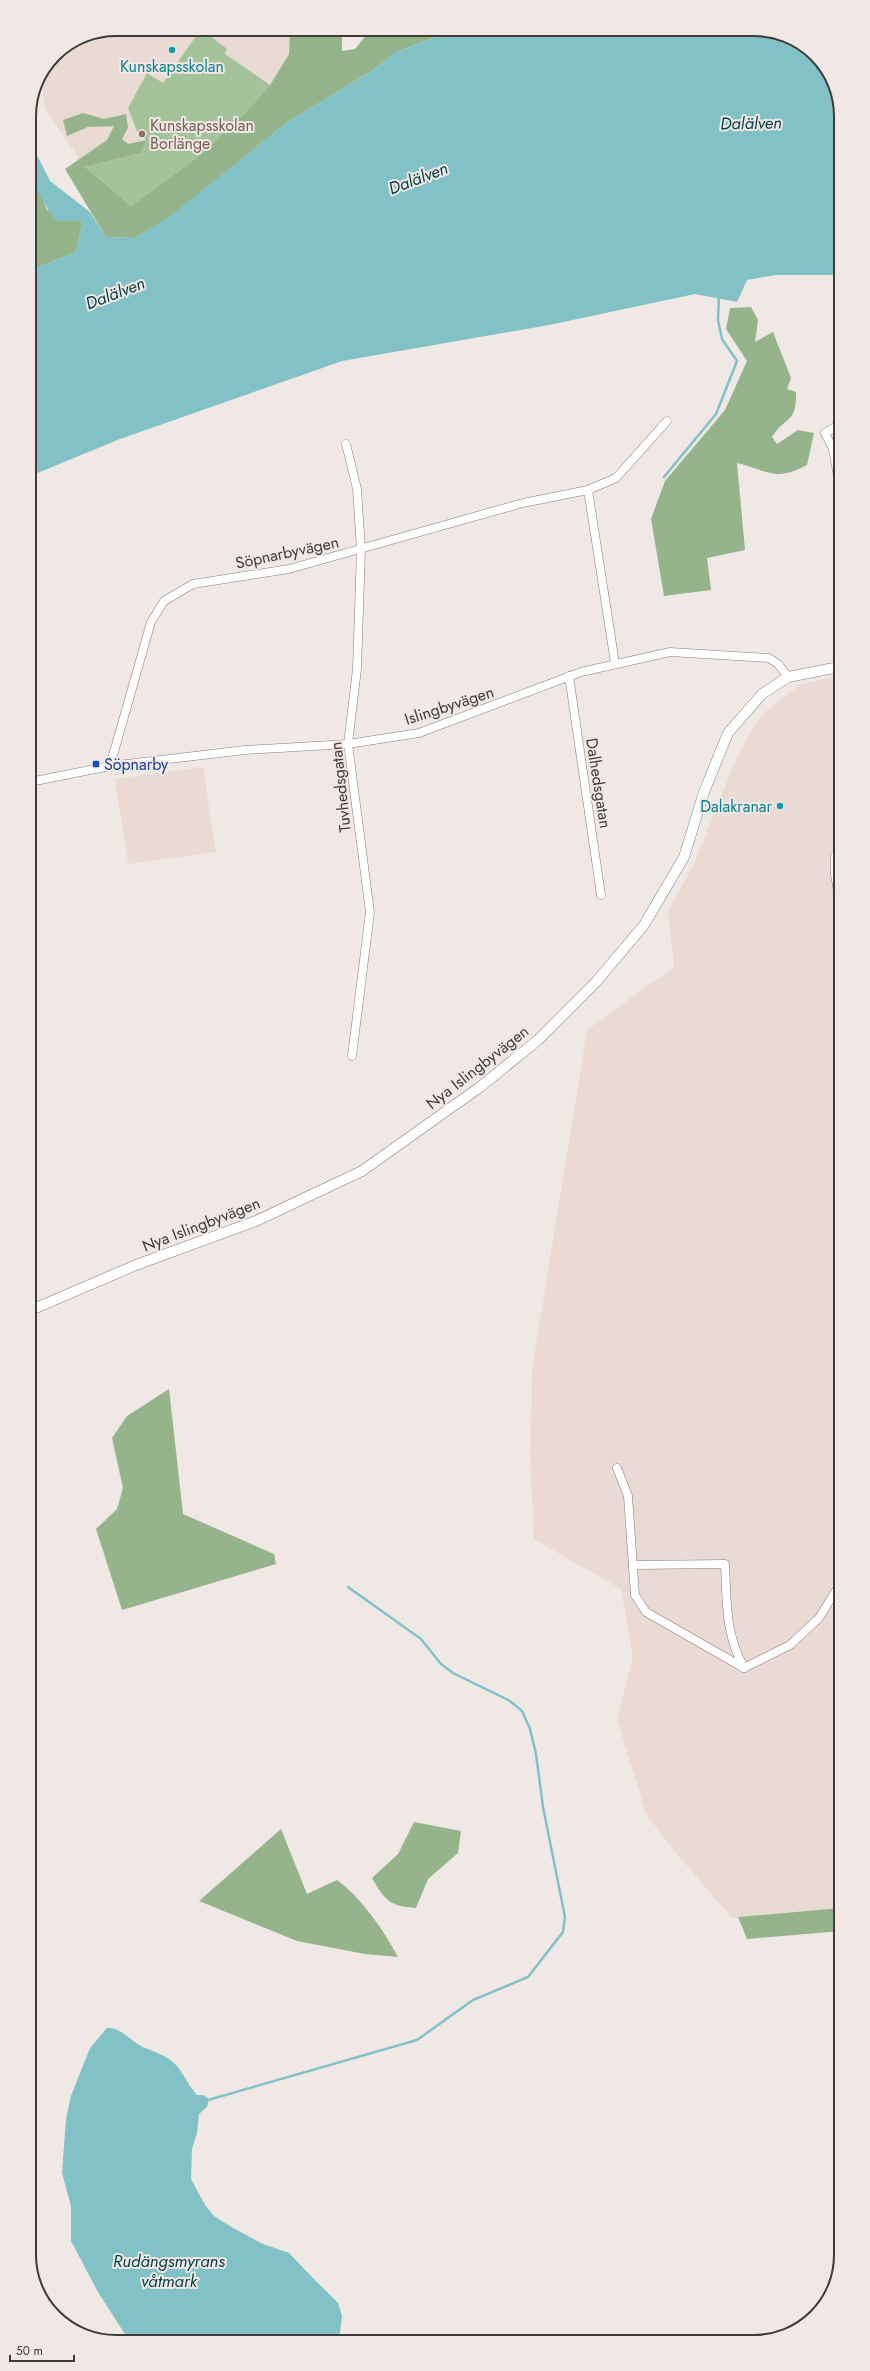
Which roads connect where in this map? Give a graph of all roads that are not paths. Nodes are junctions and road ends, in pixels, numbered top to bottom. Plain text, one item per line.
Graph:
1 (667, 421) dead end
2 (834, 427) edge
3 (346, 444) dead end
4 (834, 456) edge
5 (588, 490) junction
6 (361, 549) junction
7 (615, 663) junction
8 (834, 668) edge
9 (568, 676) junction
10 (788, 677) junction
11 (348, 744) junction
12 (110, 766) junction
13 (36, 781) edge
14 (602, 895) dead end
15 (352, 1056) dead end
16 (36, 1308) edge
17 (617, 1468) dead end
18 (633, 1564) junction
19 (834, 1594) edge
20 (744, 1668) junction

1 - 5 street, Söpnarbyvägen
2 - 4 street
3 - 6 street, Tuvhedsgatan
5 - 6 street, Söpnarbyvägen
5 - 7 street
6 - 11 street, Tuvhedsgatan
6 - 12 street, Söpnarbyvägen
7 - 9 street, Islingbyvägen
7 - 10 street, Islingbyvägen
8 - 10 street
9 - 11 street, Islingbyvägen
9 - 14 street, Dalhedsgatan
10 - 16 street, Nya Islingbyvägen
11 - 12 street, Islingbyvägen
11 - 15 street, Tuvhedsgatan
12 - 13 street, Islingbyvägen
17 - 18 street
18 - 20 street
18 - 20 street
19 - 20 street

